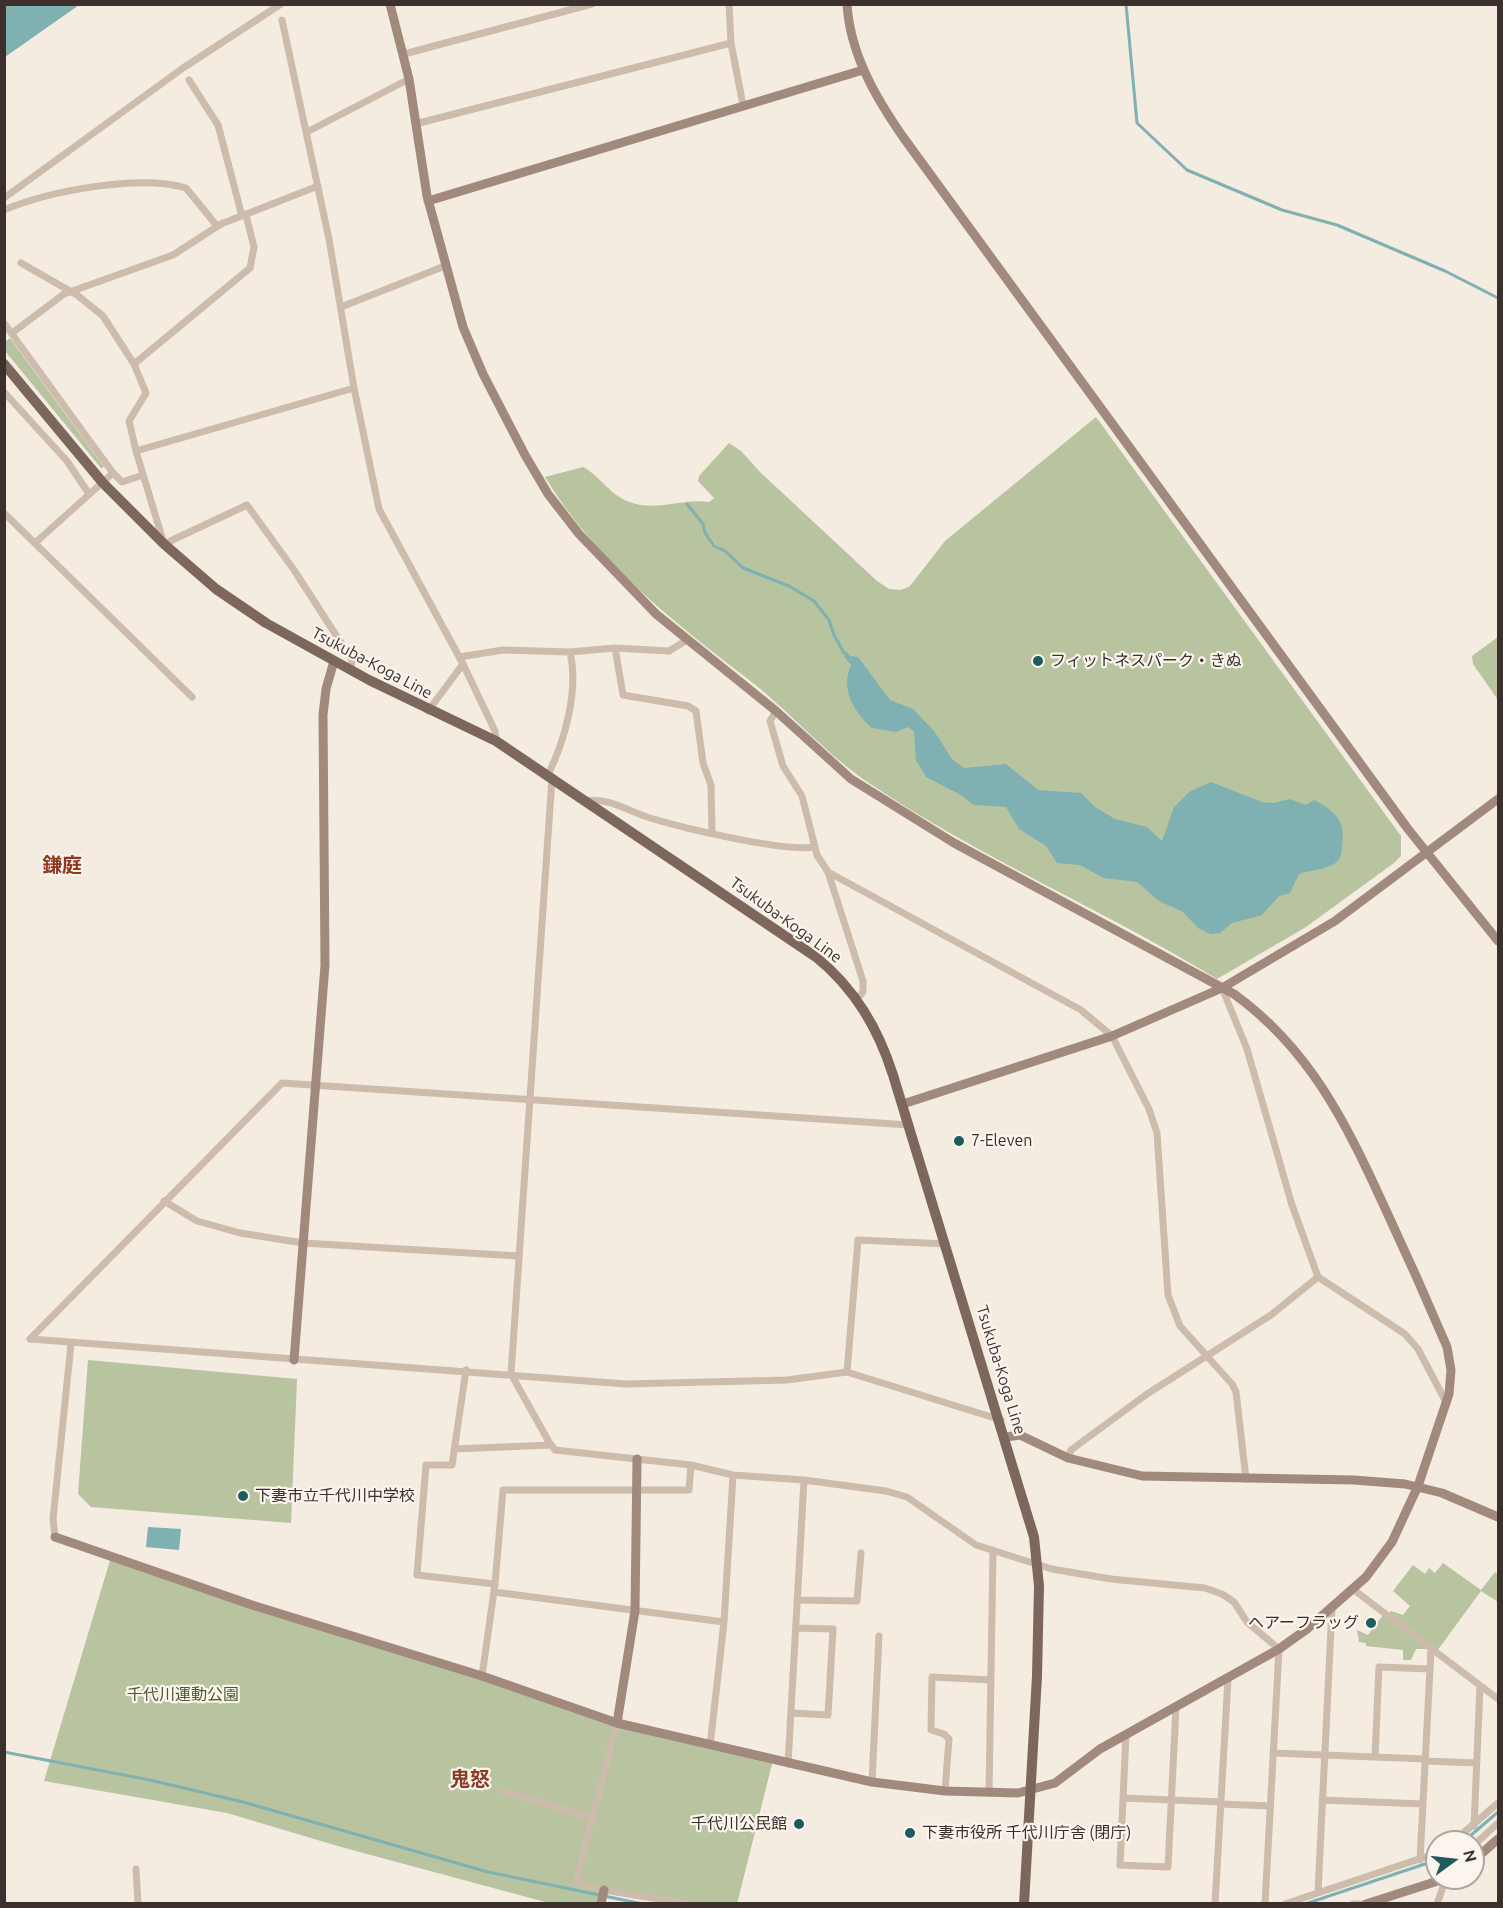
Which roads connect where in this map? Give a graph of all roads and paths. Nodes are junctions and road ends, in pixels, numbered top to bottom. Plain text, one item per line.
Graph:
1 (281, 4) edge
2 (390, 4) edge
3 (592, 4) edge
4 (729, 4) edge
5 (847, 4) edge
6 (282, 20) dead end
7 (731, 43) junction
8 (404, 54) junction
9 (863, 70) junction
10 (409, 79) junction
11 (189, 80) dead end
12 (743, 105) junction
13 (415, 124) junction
14 (307, 132) junction
15 (318, 186) junction
16 (4, 198) edge
17 (428, 201) junction
18 (4, 210) edge
19 (244, 216) junction
20 (217, 226) junction
21 (21, 263) dead end
22 (445, 266) junction
23 (70, 291) junction
24 (340, 307) junction
25 (4, 323) edge
26 (12, 333) junction
27 (4, 364) edge
28 (134, 364) junction
29 (354, 388) junction
30 (4, 392) edge
31 (136, 451) junction
32 (113, 473) junction
33 (143, 475) junction
34 (103, 483) junction
35 (89, 494) junction
36 (4, 513) edge
37 (35, 543) junction
38 (164, 544) junction
39 (687, 640) junction
40 (615, 648) junction
41 (570, 652) junction
42 (461, 660) junction
43 (334, 661) junction
44 (351, 670) junction
45 (192, 697) dead end
46 (428, 711) junction
47 (776, 711) junction
48 (496, 741) junction
49 (550, 776) junction
50 (1498, 799) edge
51 (584, 801) junction
52 (712, 832) junction
53 (814, 846) junction
54 (1428, 853) junction
55 (828, 872) junction
56 (1498, 941) edge
57 (1222, 988) junction
58 (857, 999) junction
59 (1112, 1036) junction
60 (315, 1084) junction
61 (530, 1099) junction
62 (903, 1104) junction
63 (909, 1125) junction
64 (164, 1201) junction
65 (303, 1243) junction
66 (946, 1244) junction
67 (518, 1257) junction
68 (1318, 1276) junction
69 (71, 1344) junction
70 (1208, 1357) junction
71 (294, 1360) junction
72 (466, 1370) junction
73 (847, 1372) junction
74 (511, 1374) junction
75 (1446, 1402) junction
76 (1001, 1420) junction
77 (1006, 1437) junction
78 (551, 1445) junction
79 (454, 1449) junction
80 (1068, 1458) junction
81 (637, 1459) junction
82 (691, 1465) junction
83 (733, 1475) junction
84 (1246, 1479) junction
85 (804, 1480) junction
86 (1418, 1486) junction
87 (638, 1492) junction
88 (1498, 1517) edge
89 (55, 1537) joint
90 (993, 1550) junction
91 (861, 1553) dead end
92 (1037, 1563) junction
93 (495, 1588) junction
94 (1354, 1590) junction
95 (797, 1600) junction
96 (1332, 1608) junction
97 (635, 1611) junction
98 (724, 1622) junction
99 (796, 1628) junction
100 (879, 1636) dead end
101 (1279, 1649) junction
102 (1431, 1650) junction
103 (1430, 1669) junction
104 (482, 1676) junction
105 (1228, 1679) junction
106 (990, 1680) junction
107 (1480, 1686) junction
108 (1498, 1699) edge
109 (1176, 1707) junction
110 (791, 1713) junction
111 (617, 1723) junction
112 (1126, 1734) junction
113 (710, 1746) junction
114 (1273, 1753) junction
115 (1325, 1755) junction
116 (1375, 1757) junction
117 (1425, 1760) junction
118 (1477, 1763) junction
119 (788, 1764) junction
120 (872, 1782) junction
121 (1030, 1790) junction
122 (503, 1791) dead end
123 (945, 1791) junction
124 (989, 1793) junction
125 (1123, 1798) junction
126 (1171, 1800) junction
127 (1322, 1800) junction
128 (1221, 1803) junction
129 (1498, 1803) edge
130 (1423, 1804) junction
131 (1270, 1806) junction
132 (1488, 1813) junction
133 (593, 1818) junction
134 (1497, 1822) edge
135 (1474, 1826) junction
136 (1469, 1830) edge
137 (1485, 1834) edge
138 (1498, 1839) edge
139 (1485, 1850) edge
140 (1425, 1858) edge
141 (1420, 1860) junction
142 (136, 1869) dead end
143 (1425, 1885) edge
144 (604, 1890) junction
145 (1317, 1892) junction
146 (1305, 1900) edge
147 (138, 1904) edge
148 (601, 1904) edge
149 (689, 1904) edge
150 (1024, 1904) edge
151 (1215, 1904) edge
152 (1265, 1904) edge
153 (1285, 1904) edge
154 (1353, 1904) edge
155 (1365, 1904) edge

1 - 16 street
2 - 8 street
3 - 8 street
4 - 7 street
5 - 9 street
6 - 14 street
7 - 12 street
7 - 13 street
8 - 10 street
9 - 12 street
9 - 54 street
10 - 13 street
10 - 14 street
11 - 19 street
12 - 17 street
13 - 17 street
14 - 15 street
15 - 19 street
15 - 24 street
17 - 22 street
18 - 20 street
19 - 20 street
19 - 28 street
20 - 23 street
21 - 23 street
22 - 24 street
22 - 39 street
23 - 26 street
23 - 28 street
24 - 29 street
25 - 26 street
26 - 32 street
27 - 34 main road, Tsukuba-Koga Line
28 - 31 street
29 - 31 street
29 - 42 street
30 - 35 street
31 - 33 street
32 - 33 street
32 - 34 street
33 - 38 street
34 - 35 street
34 - 38 main road, Tsukuba-Koga Line
35 - 37 street
36 - 37 street
37 - 45 street
38 - 43 main road, Tsukuba-Koga Line
38 - 44 street
39 - 40 street
39 - 47 street
40 - 41 street
40 - 52 street
41 - 42 street
41 - 49 street
42 - 46 street
42 - 48 street
43 - 44 main road, Tsukuba-Koga Line
43 - 60 street
44 - 46 main road, Tsukuba-Koga Line
46 - 48 main road, Tsukuba-Koga Line
47 - 53 street
47 - 57 street
48 - 49 main road, Tsukuba-Koga Line
49 - 51 main road, Tsukuba-Koga Line
49 - 61 street
50 - 54 street
51 - 52 street
51 - 58 main road, Tsukuba-Koga Line
52 - 53 street
53 - 55 street
54 - 56 street
54 - 57 street
55 - 58 street
55 - 59 street
57 - 59 street
57 - 68 street
57 - 75 street
58 - 62 main road, Tsukuba-Koga Line
59 - 62 street
59 - 70 street
60 - 61 street
60 - 64 street
60 - 65 street
61 - 63 street
61 - 67 street
62 - 63 main road, Tsukuba-Koga Line
63 - 66 main road, Tsukuba-Koga Line
64 - 65 street
64 - 69 street
65 - 67 street
65 - 71 street
66 - 73 street
66 - 76 main road, Tsukuba-Koga Line
67 - 74 street
68 - 70 street
68 - 75 street
69 - 71 street
69 - 89 street
70 - 80 street
70 - 84 street
71 - 72 street
72 - 74 street
72 - 79 street
73 - 74 street
73 - 76 street
74 - 78 street
75 - 86 street
76 - 77 main road, Tsukuba-Koga Line
77 - 80 street
77 - 92 main road, Tsukuba-Koga Line
78 - 79 street
78 - 81 street
79 - 93 street
80 - 84 street
81 - 82 street
81 - 87 street
82 - 83 street
82 - 87 street
83 - 85 street
83 - 98 street
84 - 86 street
85 - 90 street
85 - 95 street
86 - 88 street
86 - 94 street
87 - 93 street
87 - 97 street
89 - 104 street
90 - 92 street
90 - 106 street
91 - 95 street
92 - 101 street
92 - 121 main road, Tsukuba-Koga Line
93 - 97 street
93 - 104 street
94 - 96 street
94 - 102 street
95 - 99 street
96 - 101 street
96 - 115 street
97 - 98 street
97 - 111 street
98 - 113 street
99 - 110 street
99 - 110 street
100 - 120 street
101 - 105 street
101 - 114 street
102 - 103 street
102 - 107 street
103 - 116 street
103 - 117 street
104 - 111 street
105 - 109 street
105 - 128 street
106 - 123 street
106 - 124 street
107 - 108 street
107 - 118 street
109 - 112 street
109 - 126 street
110 - 119 street
111 - 113 street
111 - 133 street
112 - 121 street
112 - 125 street
113 - 119 street
114 - 115 street
114 - 131 street
115 - 116 street
115 - 127 street
116 - 117 street
117 - 118 street
117 - 130 street
118 - 135 street
119 - 120 street
120 - 123 street
121 - 124 street
121 - 150 main road, Tsukuba-Koga Line
122 - 133 street
123 - 124 street
125 - 126 street
125 - 126 street
126 - 128 street
127 - 130 street
127 - 145 street
128 - 131 street
128 - 151 street
129 - 132 street
130 - 141 street
131 - 152 street
132 - 134 street
132 - 135 street
133 - 144 street
134 - 137 street
135 - 136 street
138 - 139 street
140 - 141 street
141 - 145 street
142 - 147 street
143 - 155 street
144 - 148 street
144 - 149 street
145 - 146 street
146 - 153 street
154 - 155 street

